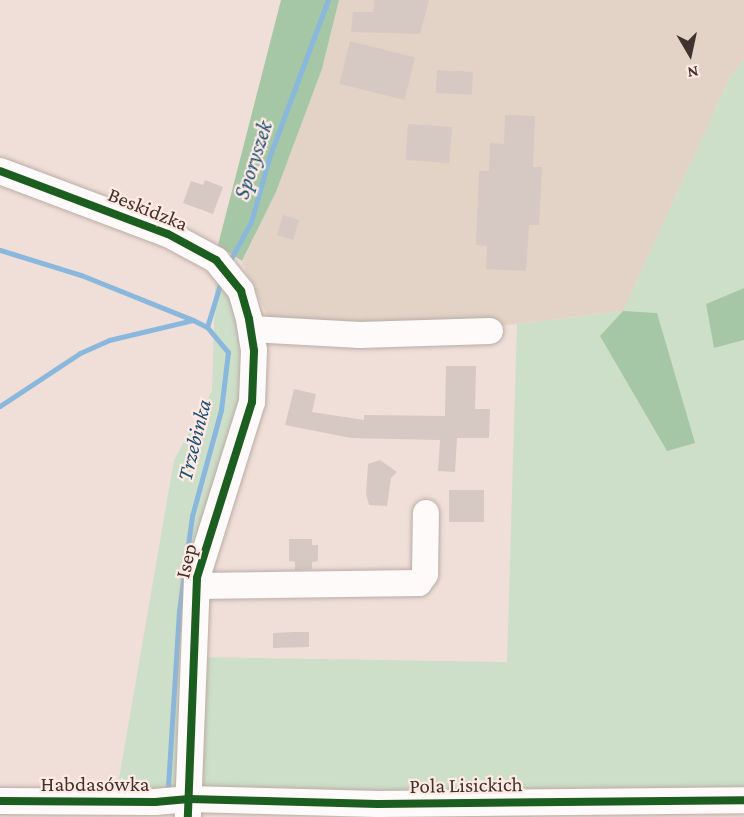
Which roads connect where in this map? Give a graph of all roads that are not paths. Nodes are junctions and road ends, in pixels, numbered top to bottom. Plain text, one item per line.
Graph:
1 (0, 171) edge
2 (250, 324) junction
3 (490, 331) dead end
4 (426, 513) dead end
5 (197, 586) junction
6 (744, 800) edge
7 (0, 801) edge
8 (189, 808) edge

1 - 2 street, Beskidzka
2 - 3 street
2 - 5 street, Isep
4 - 5 street
5 - 8 street, Isep
6 - 8 street, Pola Lisickich
7 - 8 street, Habdasówka

